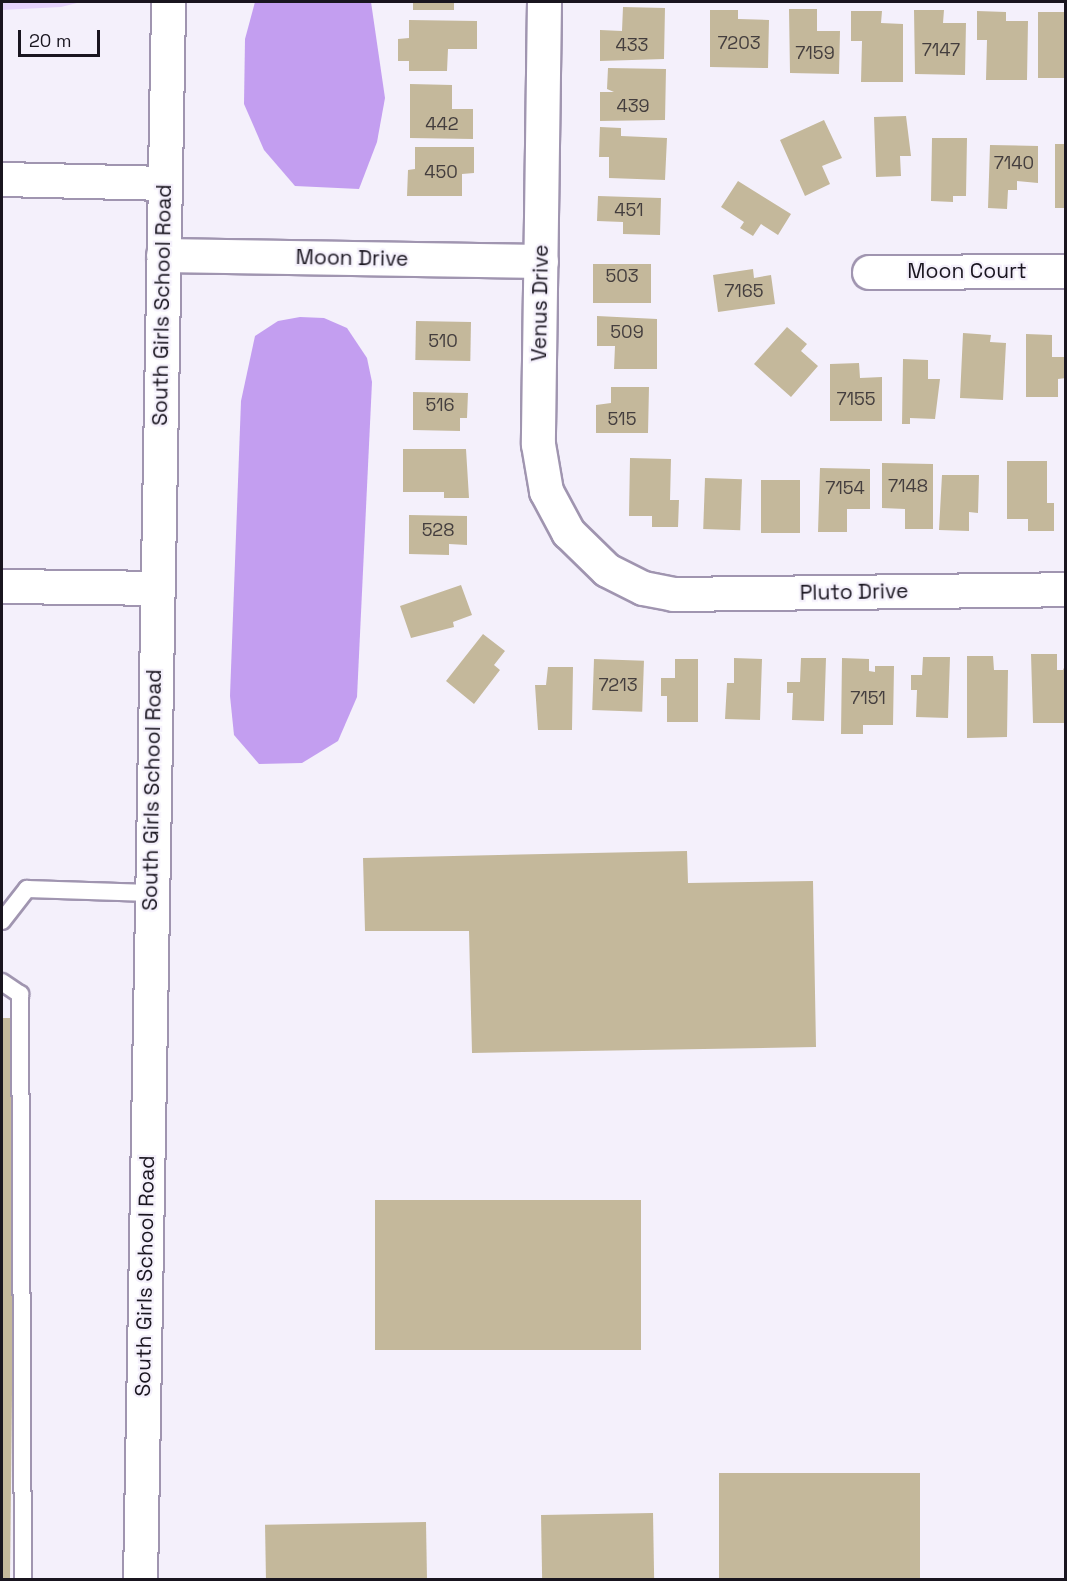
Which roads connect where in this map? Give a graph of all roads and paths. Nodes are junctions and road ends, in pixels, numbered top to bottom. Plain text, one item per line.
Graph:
1 (168, 2) edge
2 (544, 2) edge
3 (2, 179) edge
4 (164, 183) junction
5 (163, 255) junction
6 (541, 261) junction
7 (1065, 271) edge
8 (869, 272) dead end
9 (630, 581) joint
10 (2, 586) edge
11 (157, 588) junction
12 (1065, 589) edge
13 (150, 893) junction
14 (2, 921) edge
15 (2, 982) edge
16 (23, 1580) edge
17 (141, 1580) edge

1 - 4 street, South Girls School Road
2 - 6 street, Venus Drive
3 - 4 street
4 - 5 street, South Girls School Road
5 - 6 street, Moon Drive
5 - 11 street, South Girls School Road
6 - 9 street, Venus Drive
7 - 8 street, Moon Court
9 - 12 street, Pluto Drive
10 - 11 street
11 - 13 street, South Girls School Road
13 - 14 lane
13 - 17 street, South Girls School Road
15 - 16 lane

